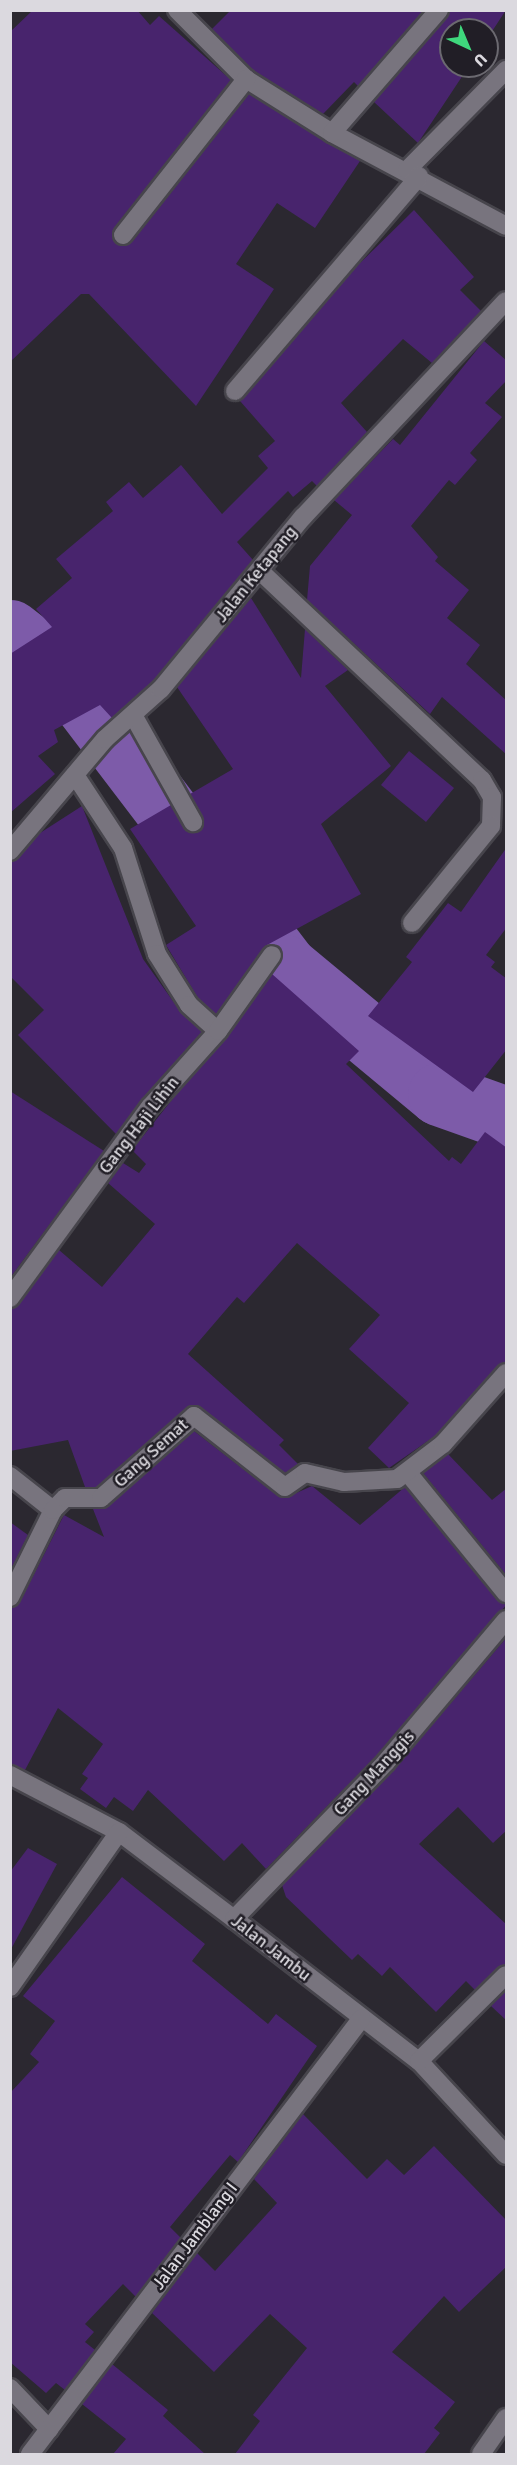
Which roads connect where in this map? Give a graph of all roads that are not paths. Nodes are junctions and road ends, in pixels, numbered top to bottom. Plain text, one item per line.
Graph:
1 (177, 10) edge
2 (439, 10) edge
3 (507, 70) edge
4 (246, 79) junction
5 (332, 133) junction
6 (413, 173) junction
7 (507, 226) edge
8 (123, 235) dead end
9 (507, 301) edge
10 (235, 391) dead end
11 (260, 571) junction
12 (132, 716) junction
13 (75, 775) junction
14 (193, 822) dead end
15 (10, 851) edge
16 (412, 923) dead end
17 (272, 955) dead end
18 (218, 1031) junction
19 (10, 1298) edge
20 (507, 1373) edge
21 (408, 1473) junction
22 (10, 1476) edge
23 (53, 1510) junction
24 (507, 1593) edge
25 (10, 1597) edge
26 (507, 1620) edge
27 (10, 1775) edge
28 (119, 1832) junction
29 (234, 1919) junction
30 (507, 1975) edge
31 (10, 1987) edge
32 (361, 2019) junction
33 (419, 2061) junction
34 (507, 2155) edge
35 (10, 2388) edge
36 (507, 2418) edge
37 (49, 2429) junction
38 (30, 2454) edge
39 (482, 2454) edge

1 - 4 street
2 - 5 street
3 - 6 street
4 - 5 street
4 - 8 street
5 - 6 street
6 - 7 street
6 - 10 street
9 - 11 street, Jalan Ketapang
11 - 12 street, Jalan Ketapang
11 - 16 street
12 - 13 street, Jalan Ketapang
12 - 14 street
13 - 15 street, Jalan Ketapang
13 - 18 street
17 - 18 street, Gang Haji Lihin
18 - 19 street, Gang Haji Lihin
20 - 21 street, Gang Semat
21 - 23 street, Gang Semat
21 - 24 street
22 - 23 street
23 - 25 street
26 - 29 street, Gang Manggis
27 - 28 street, Jalan Jambu
28 - 29 street, Jalan Jambu
28 - 31 street
29 - 32 street, Jalan Jambu
30 - 33 street
32 - 33 street, Jalan Jambu
32 - 37 street, Jalan Jamblang I
33 - 34 street, Jalan Jambu
35 - 37 street
36 - 39 street
37 - 38 street, Jalan Jamblang I

